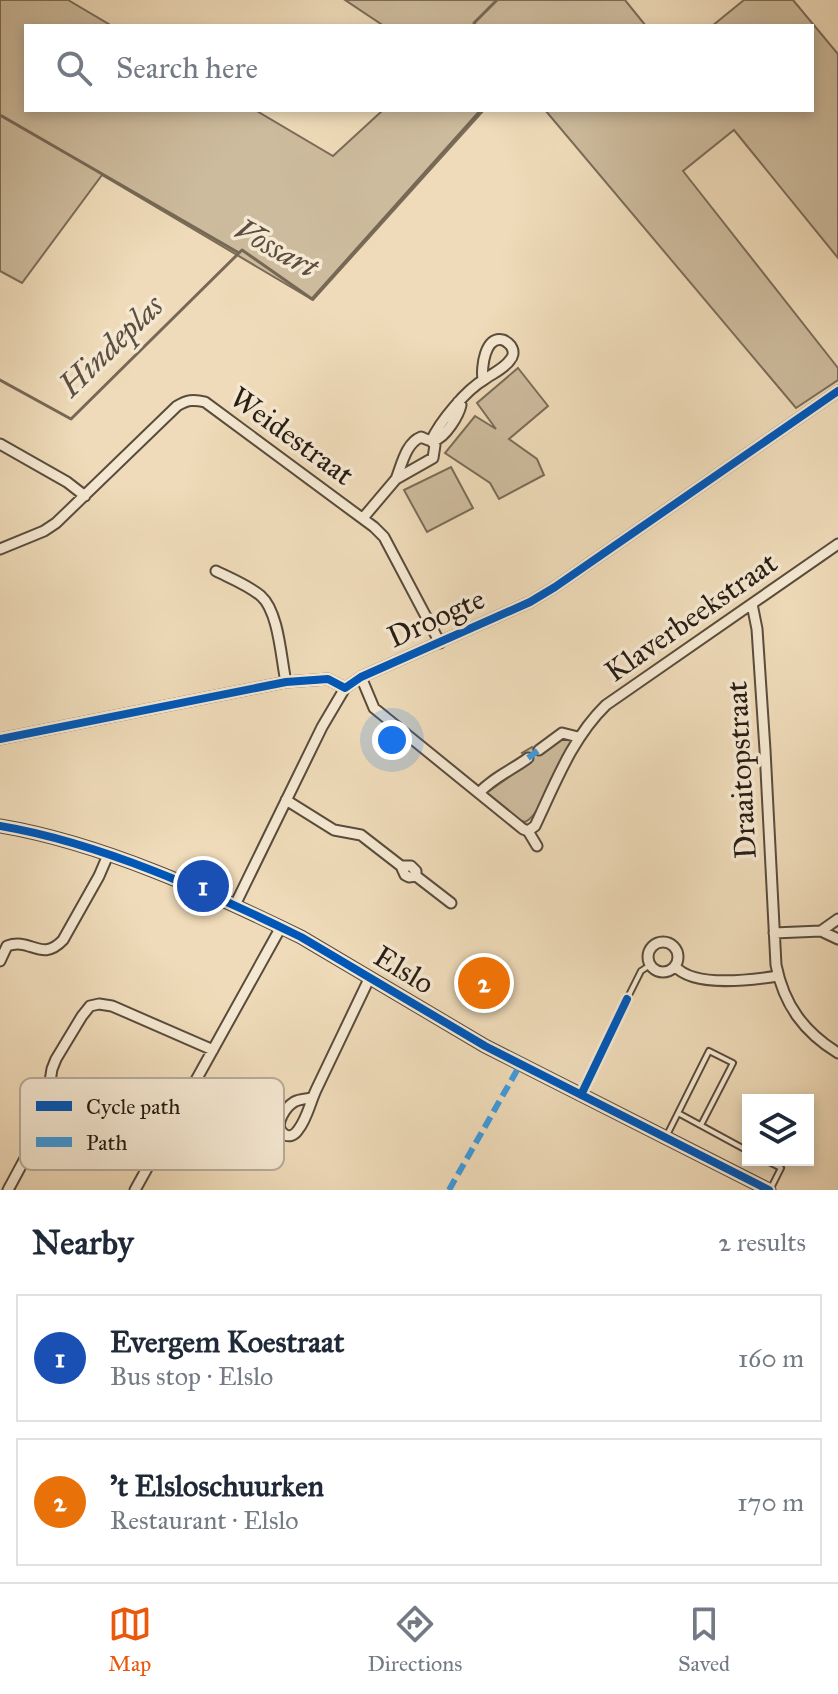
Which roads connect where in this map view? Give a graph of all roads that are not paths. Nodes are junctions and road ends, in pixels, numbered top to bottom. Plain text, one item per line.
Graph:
1 (483, 379) dead end
2 (838, 391) edge
3 (431, 441) junction
4 (0, 444) edge
5 (396, 479) junction
6 (85, 496) junction
7 (363, 518) junction
8 (838, 544) edge
9 (0, 549) edge
10 (216, 571) dead end
11 (752, 604) junction
12 (440, 643) junction
13 (361, 677) junction
14 (286, 682) junction
15 (345, 688) junction
16 (578, 737) junction
17 (0, 739) edge
18 (539, 750) dead end
19 (528, 758) dead end
20 (479, 793) junction
21 (286, 800) junction
22 (0, 826) edge
23 (528, 831) junction
24 (537, 846) dead end
25 (108, 855) junction
26 (451, 903) dead end
27 (235, 905) junction
28 (838, 919) edge
29 (281, 927) junction
30 (821, 931) junction
31 (774, 933) junction
32 (838, 939) edge
33 (0, 961) edge
34 (650, 965) junction
35 (675, 966) junction
36 (778, 976) junction
37 (370, 977) junction
38 (627, 999) dead end
39 (213, 1050) junction
40 (838, 1053) edge
41 (51, 1078) edge
42 (197, 1078) edge
43 (312, 1098) dead end
44 (678, 1113) junction
45 (701, 1125) junction
46 (665, 1138) junction
47 (742, 1148) edge
48 (777, 1166) edge
49 (20, 1168) edge
50 (146, 1170) edge
51 (8, 1190) edge
52 (135, 1190) edge
53 (770, 1190) edge

1 - 3 street
2 - 12 street, Droogte
3 - 5 street
3 - 5 street
4 - 6 street
5 - 7 street
6 - 7 street, Weidestraat
6 - 9 street, Weidestraat
7 - 12 street, Weidestraat
8 - 11 street, Klaverbeekstraat
10 - 14 street
11 - 16 street, Klaverbeekstraat
11 - 31 street, Draaitopstraat
12 - 13 street, Droogte
13 - 15 street, Droogte
13 - 20 street
14 - 15 street
14 - 17 street
15 - 21 street
16 - 18 street
16 - 23 street, Klaverbeekstraat
19 - 20 street
20 - 23 street
21 - 26 street
21 - 27 street
22 - 25 street, Elslo
23 - 24 street
25 - 27 street, Elslo
25 - 33 street
27 - 29 street, Elslo
28 - 30 street
29 - 37 street, Elslo
29 - 39 street
30 - 31 street
30 - 32 street
31 - 36 street, Draaitopstraat
34 - 35 street
34 - 35 street
34 - 38 lane
35 - 36 street
36 - 40 street, Draaitopstraat
37 - 43 street
37 - 46 street, Elslo
39 - 41 street
39 - 42 street
44 - 45 lane
44 - 45 lane
44 - 46 lane
45 - 47 lane
46 - 53 street, Elslo
48 - 53 lane
49 - 51 street
50 - 52 street

